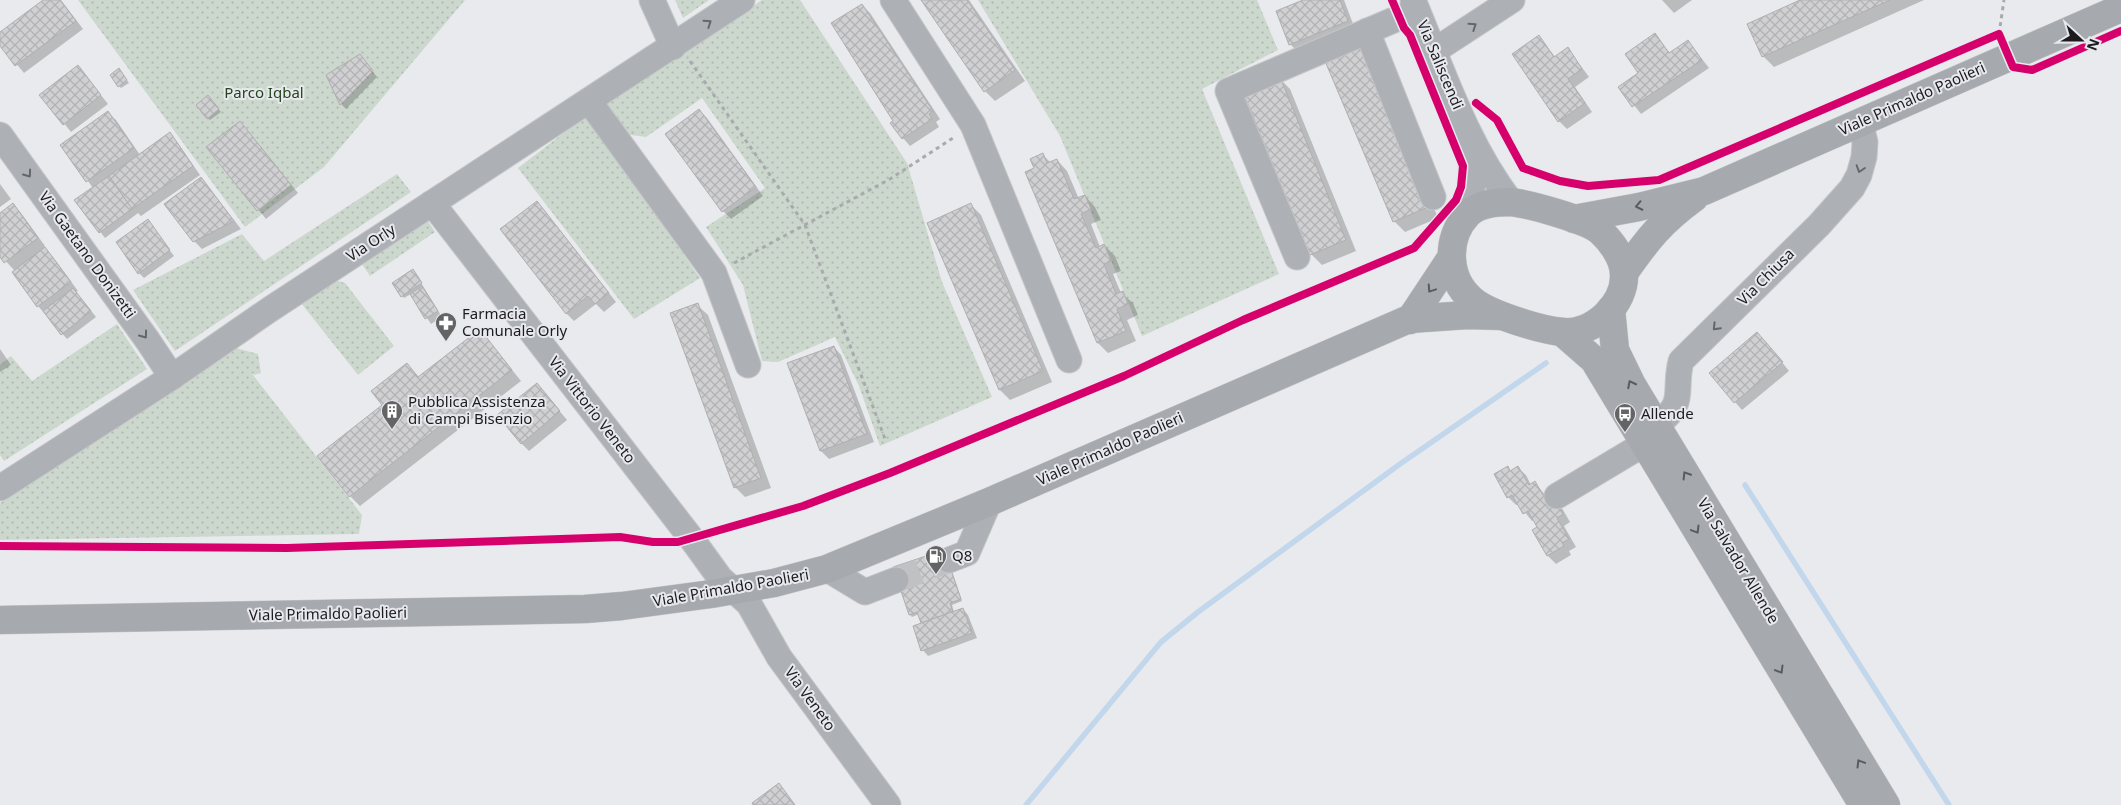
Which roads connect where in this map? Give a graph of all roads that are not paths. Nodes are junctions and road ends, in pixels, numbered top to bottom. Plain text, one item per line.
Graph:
1 (652, 0) edge
2 (742, 0) edge
3 (893, 0) edge
4 (1512, 0) edge
5 (1415, 5) edge
6 (2121, 8) edge
7 (1368, 31) junction
8 (673, 47) junction
9 (1434, 51) junction
10 (589, 101) junction
11 (1860, 122) junction
12 (1467, 131) junction
13 (0, 135) edge
14 (1704, 190) junction
15 (1432, 197) dead end
16 (1511, 202) junction
17 (432, 203) junction
18 (1468, 214) junction
19 (1574, 219) junction
20 (1297, 256) dead end
21 (1451, 258) junction
22 (1624, 273) junction
23 (1611, 309) junction
24 (1501, 316) junction
25 (1410, 320) junction
26 (1562, 332) junction
27 (1069, 360) dead end
28 (748, 365) dead end
29 (172, 377) junction
30 (1650, 435) junction
31 (0, 488) edge
32 (1557, 496) dead end
33 (989, 502) junction
34 (949, 560) tunnel mouth
35 (827, 569) junction
36 (896, 580) tunnel mouth
37 (735, 590) junction
38 (0, 620) edge
39 (888, 805) edge
40 (1862, 805) edge
41 (1886, 805) edge

1 - 8 street
8 -> 2 street, Via Orly
3 - 27 street
9 -> 4 street
5 - 7 street
5 - 9 street, Via Saliscendi
6 - 11 main road, Viale Primaldo Paolieri
7 - 15 street
7 - 20 street
8 - 10 street, Via Orly
9 - 12 street, Via Saliscendi
10 - 17 street, Via Orly
10 - 28 street
11 - 14 main road, Viale Primaldo Paolieri
11 -> 30 street, Via Chiusa
12 - 16 street, Via Saliscendi
12 - 18 street, Via Saliscendi
13 -> 29 street, Via Gaetano Donizetti
14 -> 19 main road, Viale Primaldo Paolieri
14 - 22 main road, Viale Primaldo Paolieri
16 - 18 main road, Viale Primaldo Paolieri
16 - 19 main road, Viale Primaldo Paolieri
17 - 29 street, Via Orly
17 - 37 street, Via Vittorio Veneto
18 - 21 main road
19 - 22 main road, Viale Primaldo Paolieri
21 - 24 main road, Viale Primaldo Paolieri
21 -> 25 main road
22 - 23 main road, Viale Primaldo Paolieri
23 - 26 main road, Viale Primaldo Paolieri
30 -> 23 main road, Via Salvador Allende
24 - 25 main road, Viale Primaldo Paolieri
24 - 26 main road, Viale Primaldo Paolieri
25 - 33 main road, Viale Primaldo Paolieri
26 - 30 main road, Via Salvador Allende
29 - 31 street, Via Orly
30 - 32 street, Via Chiusa
30 -> 40 main road, Via Salvador Allende
41 -> 30 main road, Via Salvador Allende
33 - 34 street
33 - 35 main road, Viale Primaldo Paolieri
35 - 36 street
35 - 37 main road, Viale Primaldo Paolieri
37 - 38 main road, Viale Primaldo Paolieri
37 - 39 street, Via Veneto

